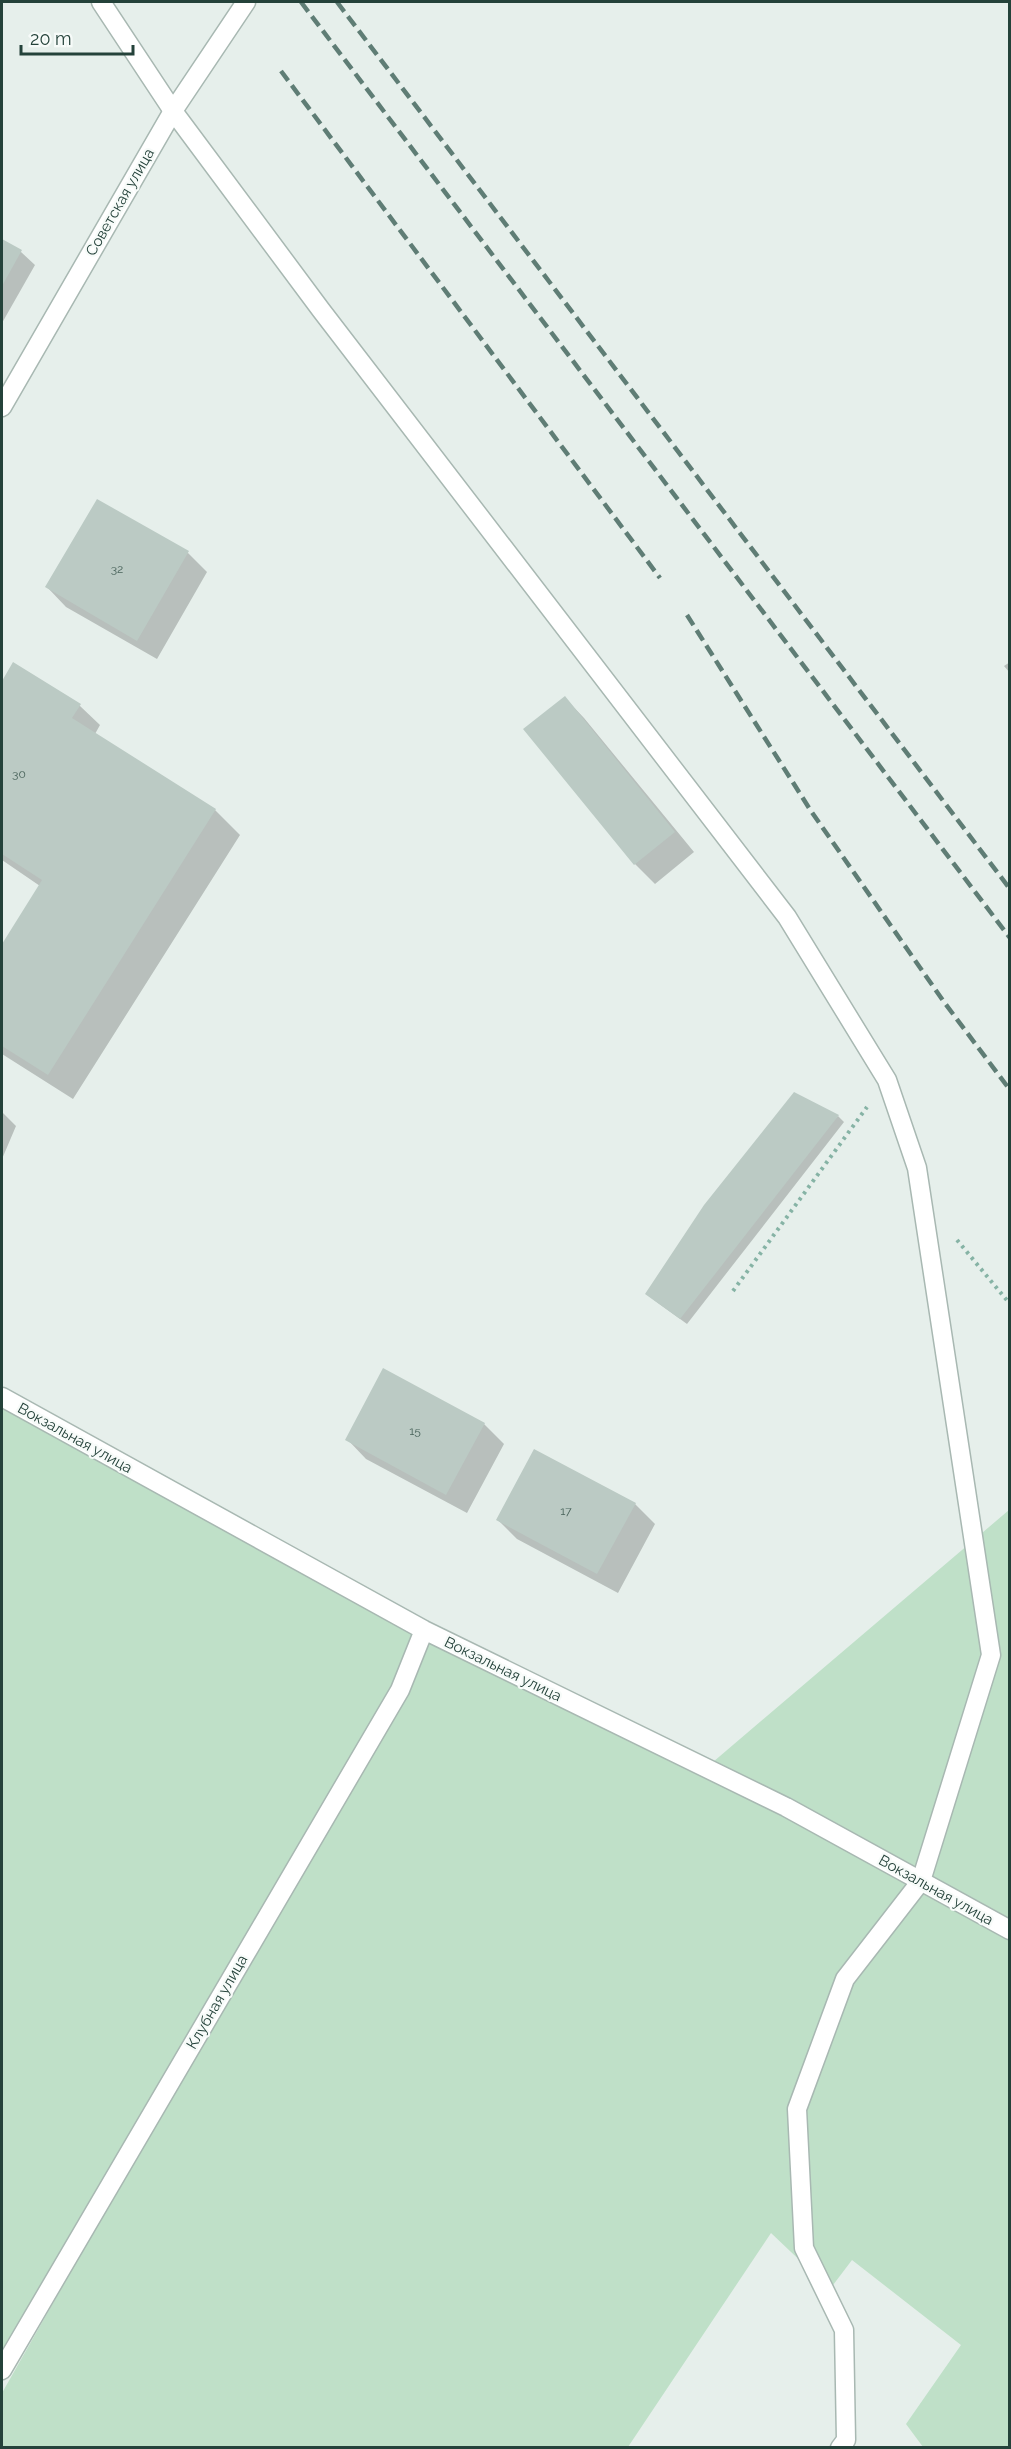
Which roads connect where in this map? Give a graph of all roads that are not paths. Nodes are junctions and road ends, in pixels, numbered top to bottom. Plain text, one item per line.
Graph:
1 (101, 2) edge
2 (246, 2) edge
3 (173, 111) junction
4 (2, 407) edge
5 (2, 1397) edge
6 (424, 1630) junction
7 (921, 1881) junction
8 (1010, 1930) edge
9 (2, 2370) edge
10 (840, 2448) edge

1 - 3 street
2 - 3 street, Советская улица
3 - 4 street, Советская улица
3 - 7 street
5 - 6 street, Вокзальная улица
6 - 7 street, Вокзальная улица
6 - 9 street, Клубная улица
7 - 8 street, Вокзальная улица
7 - 10 street

